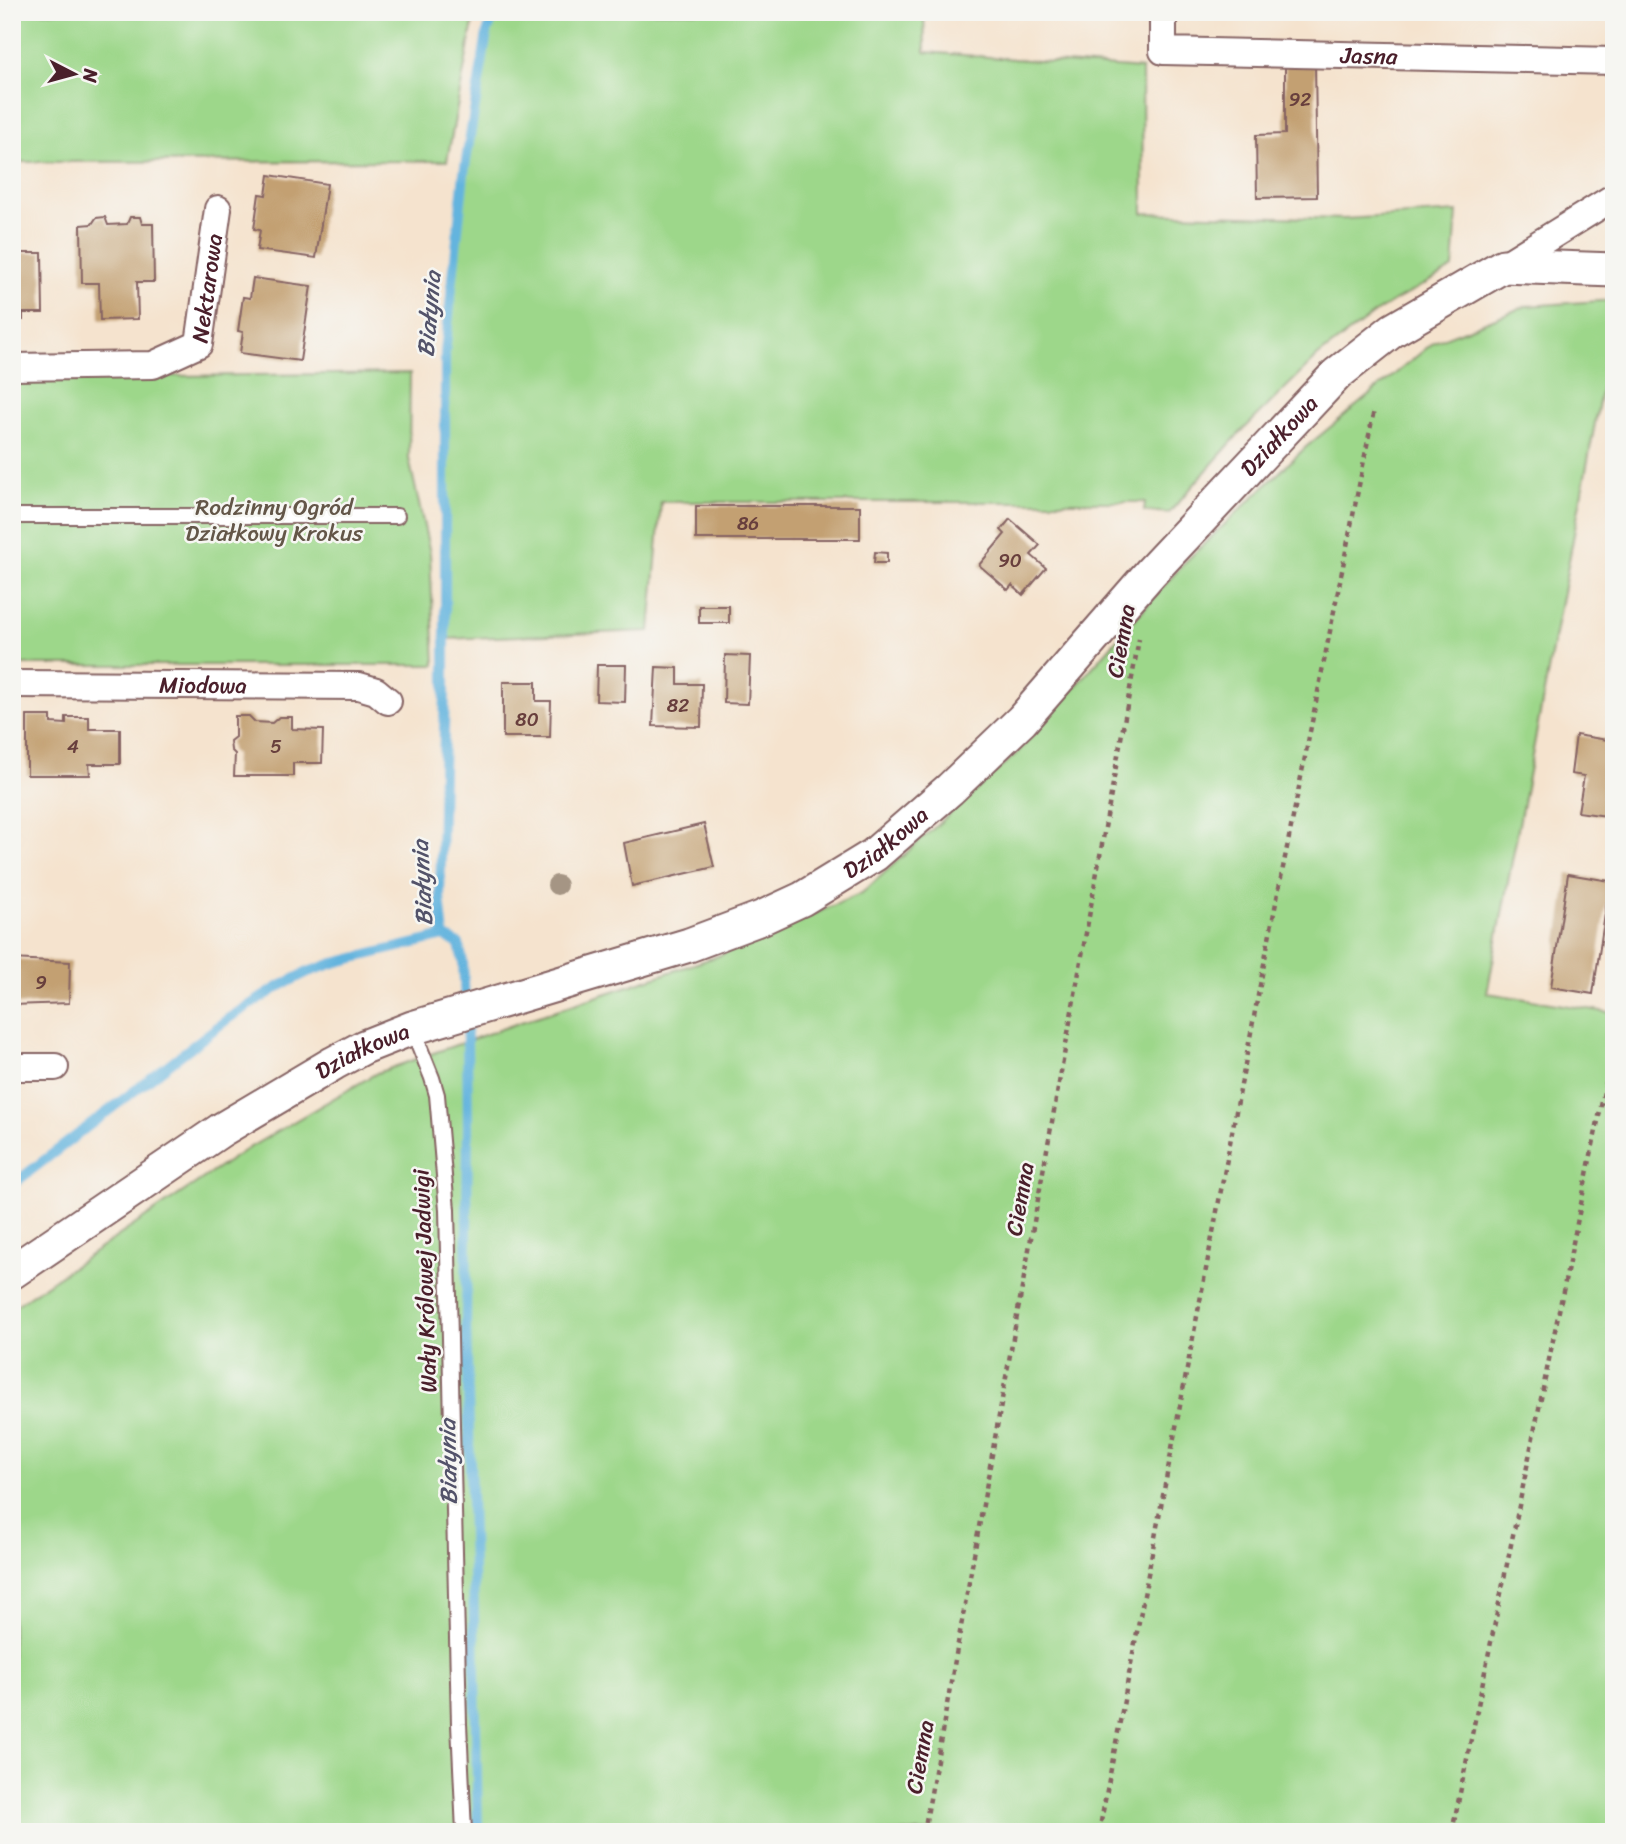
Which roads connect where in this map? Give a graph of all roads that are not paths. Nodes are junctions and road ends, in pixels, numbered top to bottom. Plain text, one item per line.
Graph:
1 (1163, 12) edge
2 (1614, 61) edge
3 (1614, 197) edge
4 (218, 209) dead end
5 (1503, 265) junction
6 (1614, 270) edge
7 (12, 368) edge
8 (12, 516) edge
9 (397, 516) dead end
10 (12, 684) edge
11 (388, 701) dead end
12 (412, 1028) junction
13 (12, 1067) edge
14 (55, 1067) dead end
15 (12, 1272) edge
16 (464, 1832) edge

1 - 2 street, Jasna
3 - 5 street, Działkowa
4 - 7 street, Nektarowa
5 - 6 street
5 - 12 street, Działkowa
8 - 9 lane
10 - 11 street, Miodowa
12 - 15 street, Działkowa
12 - 16 lane, Wały Królowej Jadwigi
13 - 14 street

